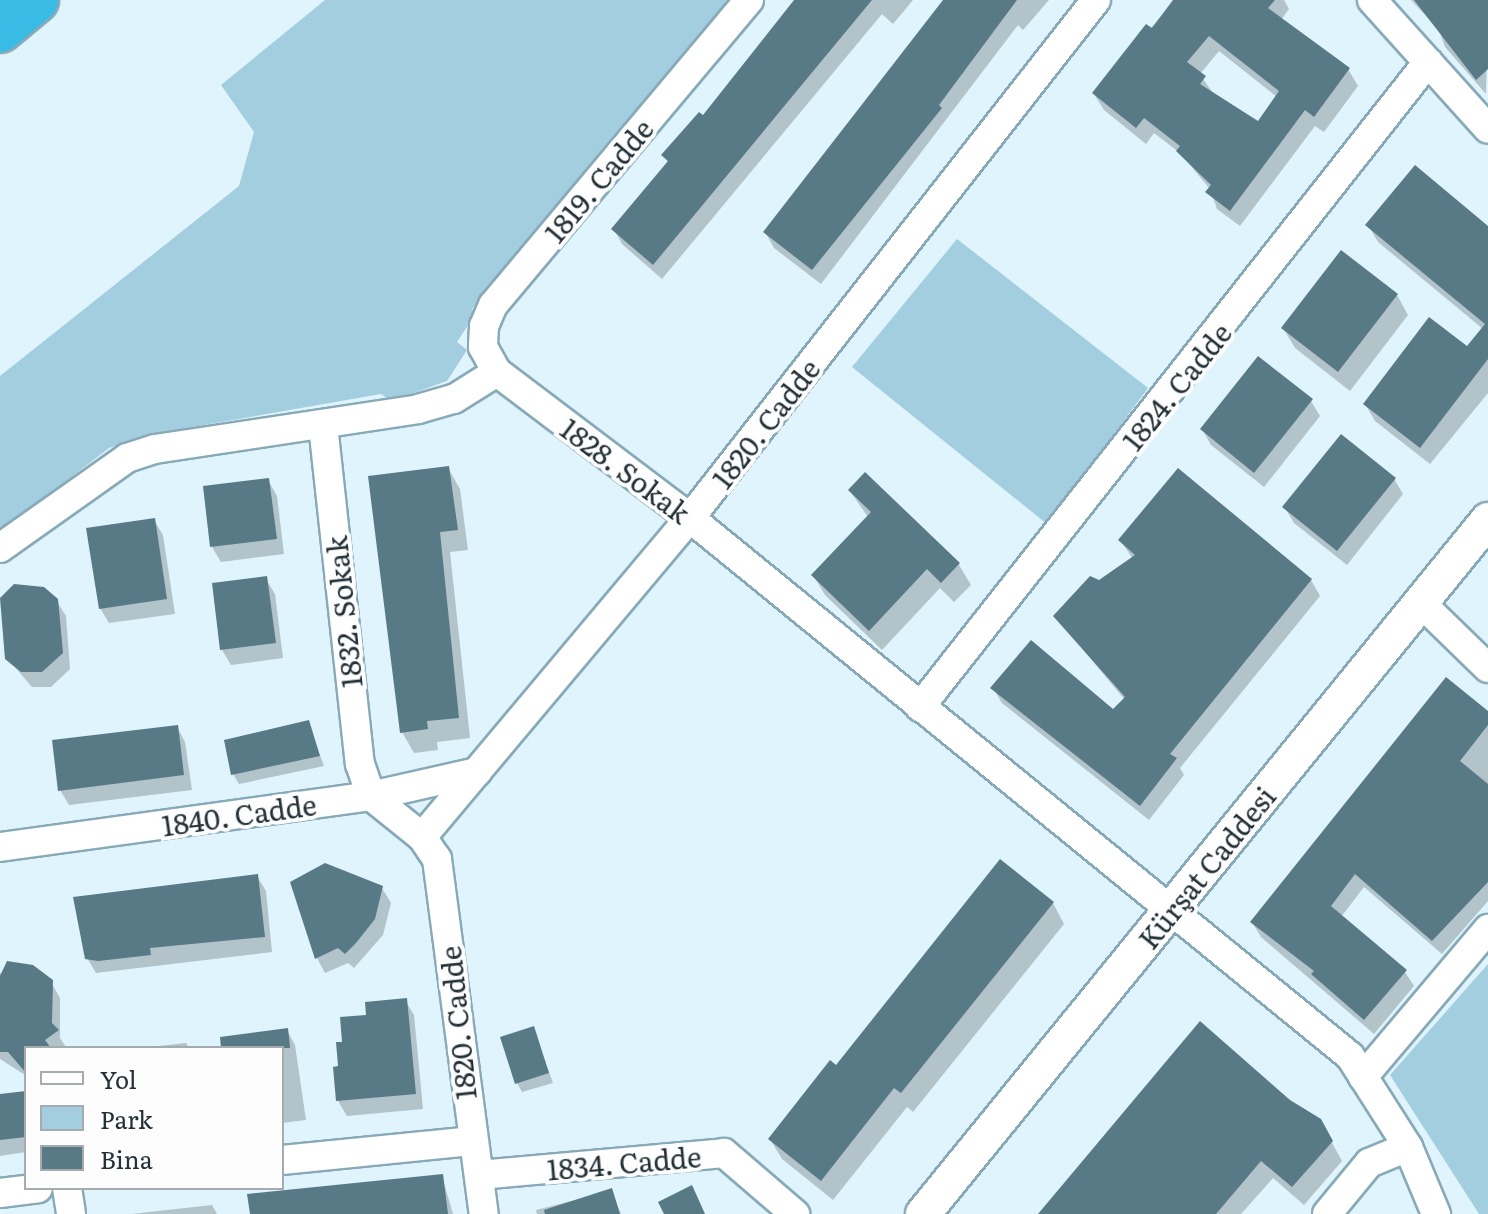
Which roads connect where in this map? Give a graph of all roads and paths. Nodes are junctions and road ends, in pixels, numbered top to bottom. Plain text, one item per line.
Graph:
1 (36, 0) edge
2 (749, 0) edge
3 (1096, 0) edge
4 (1372, 0) edge
5 (0, 30) edge
6 (1428, 62) junction
7 (1488, 129) edge
8 (497, 372) junction
9 (323, 425) junction
10 (690, 518) junction
11 (1488, 520) edge
12 (0, 548) edge
13 (1419, 601) junction
14 (1488, 668) edge
15 (920, 707) junction
16 (477, 772) junction
17 (371, 796) junction
18 (422, 837) junction
19 (0, 847) edge
20 (1173, 909) junction
21 (1488, 929) edge
22 (1363, 1077) junction
23 (471, 1141) junction
24 (1408, 1147) junction
25 (284, 1160) edge
26 (479, 1175) junction
27 (24, 1190) edge
28 (67, 1190) edge
29 (0, 1193) edge
30 (71, 1214) edge
31 (484, 1214) edge
32 (795, 1214) edge
33 (923, 1214) edge
34 (1327, 1214) edge
35 (1436, 1214) edge

1 - 5 highway
2 - 8 street, 1819. Cadde
3 - 10 street, 1820. Cadde
4 - 6 street
6 - 7 street
6 - 15 street, 1824. Cadde
8 - 9 street
8 - 10 street, 1828. Sokak
9 - 12 street
9 - 17 street, 1832. Sokak
10 - 15 street, 1828. Sokak
10 - 16 street, 1820. Cadde
11 - 13 street, Kürşat Caddesi
13 - 14 street
13 - 20 street, Kürşat Caddesi
15 - 20 street, 1828. Sokak
16 - 17 street, 1840. Cadde
16 - 18 street, 1820. Cadde
17 - 18 street, 1820. Cadde
17 - 19 street, 1840. Cadde
18 - 23 street, 1820. Cadde
20 - 22 street, 1828. Sokak
20 - 33 street, Kürşat Caddesi
21 - 22 street
22 - 24 street, 1828. Sokak
23 - 25 street
23 - 26 street, 1820. Cadde
24 - 34 street
24 - 35 street, 1828. Sokak
26 - 31 street, 1820. Cadde
26 - 32 street, 1834. Cadde
27 - 29 street
28 - 30 street

